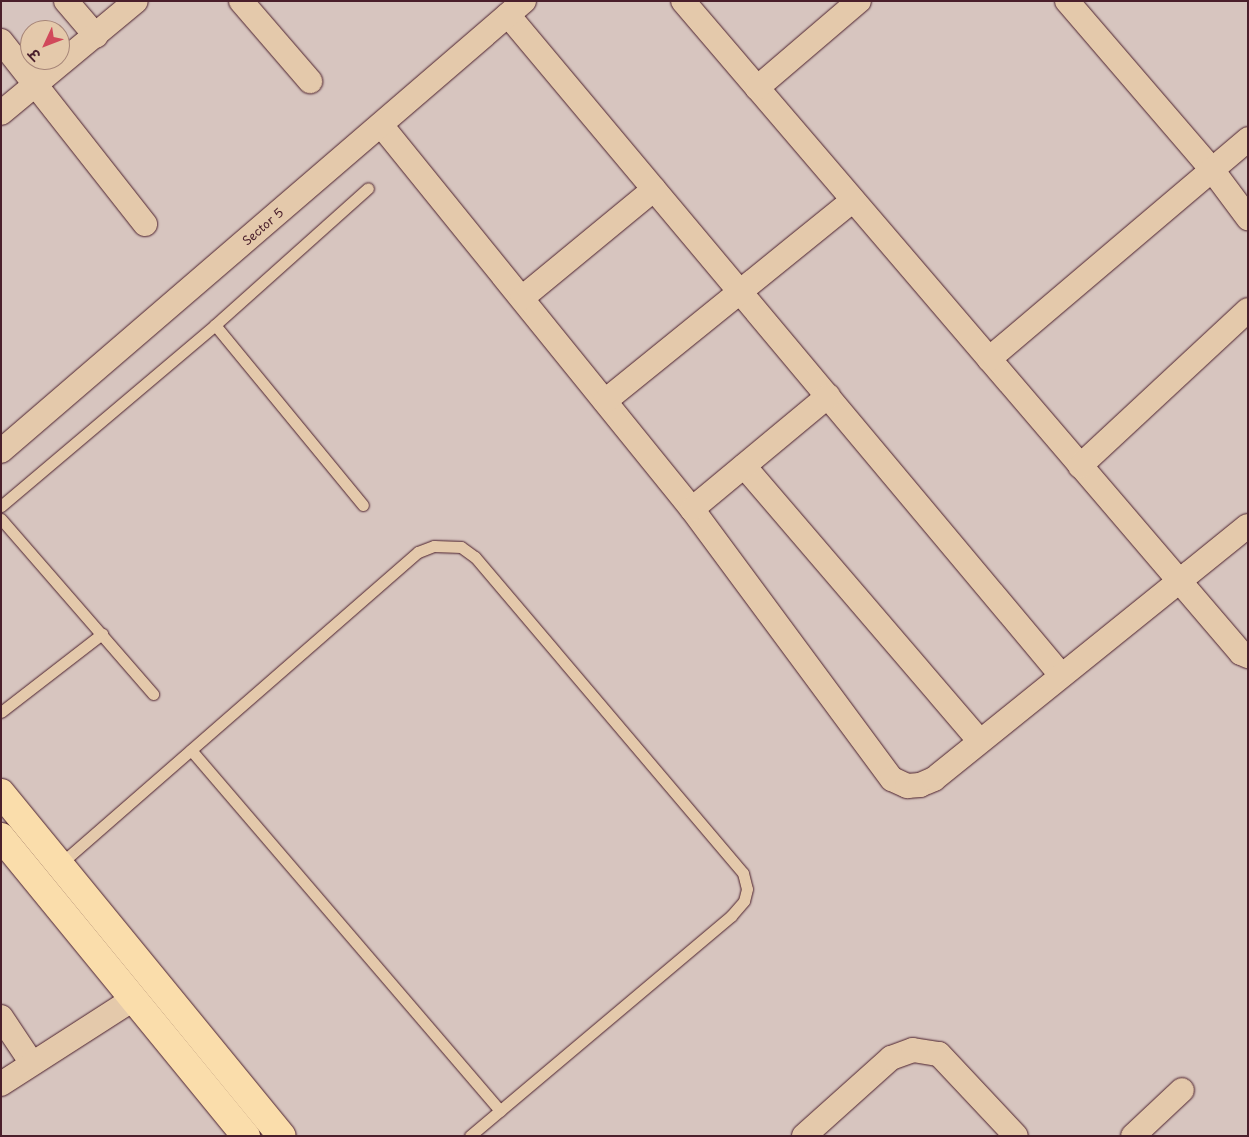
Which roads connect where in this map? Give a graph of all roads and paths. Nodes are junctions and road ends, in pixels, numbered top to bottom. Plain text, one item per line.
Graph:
1 (66, 1) edge
2 (136, 1) edge
3 (241, 1) edge
4 (682, 1) edge
5 (859, 1) edge
6 (1067, 1) edge
7 (516, 8) edge
8 (96, 36) junction
9 (1, 41) edge
10 (310, 81) dead end
11 (36, 84) junction
12 (757, 88) junction
13 (1, 113) edge
14 (382, 125) junction
15 (1248, 139) edge
16 (1212, 171) junction
17 (368, 188) dead end
18 (654, 189) junction
19 (852, 200) junction
20 (1248, 218) edge
21 (145, 224) dead end
22 (740, 291) junction
23 (522, 298) junction
24 (1248, 310) edge
25 (214, 325) junction
26 (989, 359) junction
27 (828, 396) junction
28 (605, 401) junction
29 (1, 451) edge
30 (744, 466) junction
31 (1080, 466) junction
32 (363, 505) dead end
33 (1, 506) edge
34 (692, 509) junction
35 (1, 519) edge
36 (1248, 526) edge
37 (1178, 580) junction
38 (102, 634) junction
39 (1248, 656) edge
40 (1061, 675) junction
41 (153, 694) dead end
42 (1, 712) edge
43 (980, 741) junction
44 (191, 750) junction
45 (1, 794) edge
46 (1, 837) edge
47 (58, 865) junction
48 (132, 1000) junction
49 (1, 1017) edge
50 (32, 1062) junction
51 (1, 1084) edge
52 (1182, 1090) dead end
53 (500, 1110) junction
54 (246, 1136) edge
55 (282, 1136) edge
56 (470, 1136) edge
57 (804, 1136) edge
58 (1016, 1136) edge
59 (1133, 1136) edge

1 - 8 street
2 - 8 street
3 - 10 street
4 - 12 street
5 - 12 street
6 - 16 street
7 - 14 street, Sector 5
7 - 18 street
8 - 11 street
9 - 11 street
11 - 13 street
11 - 21 street
12 - 19 street
14 - 23 street
14 - 29 street, Sector 5
15 - 16 street
16 - 20 street
16 - 26 street
17 - 25 lane
18 - 22 street
18 - 23 street
19 - 22 street
19 - 26 street
22 - 27 street
22 - 28 street
23 - 28 street
24 - 31 street
25 - 32 lane
25 - 33 lane
26 - 31 street
27 - 30 street
27 - 40 street
28 - 34 street
30 - 34 street
30 - 43 street
31 - 37 street
34 - 43 street
35 - 38 lane
36 - 37 street
37 - 39 street
37 - 40 street
38 - 41 lane
38 - 42 lane
40 - 43 street
44 - 47 lane
44 - 53 lane
44 - 53 lane
45 - 47 main road
46 - 48 main road
47 - 55 main road
48 - 50 street
48 - 54 main road
49 - 50 street
50 - 51 street
52 - 59 street
53 - 56 lane
57 - 58 street

